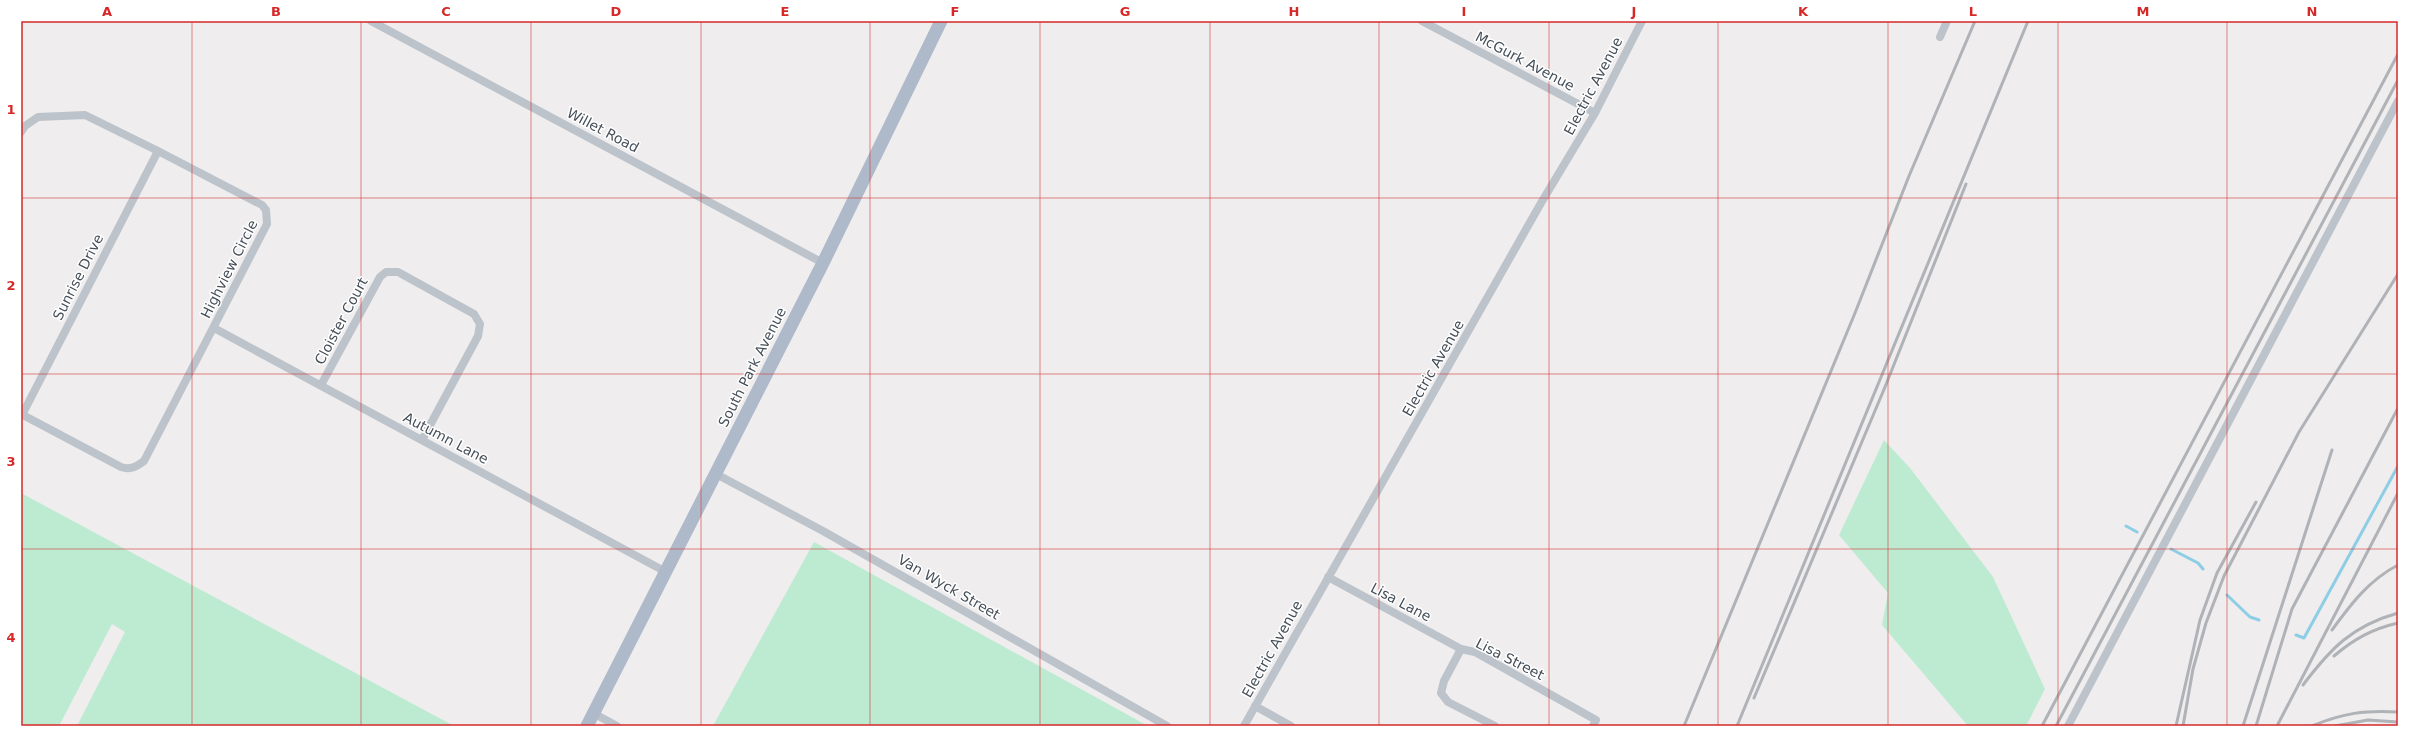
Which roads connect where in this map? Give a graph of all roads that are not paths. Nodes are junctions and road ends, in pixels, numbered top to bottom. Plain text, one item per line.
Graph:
1 (371, 21) edge
2 (941, 21) edge
3 (1422, 21) edge
4 (1642, 21) edge
5 (1947, 21) edge
6 (1940, 36) dead end
7 (2398, 101) edge
8 (1595, 113) junction
9 (21, 132) edge
10 (158, 150) junction
11 (823, 263) junction
12 (214, 328) junction
13 (321, 386) junction
14 (21, 415) edge
15 (422, 440) junction
16 (716, 474) junction
17 (666, 572) junction
18 (1328, 577) junction
19 (1461, 649) junction
20 (1255, 706) junction
21 (593, 713) junction
22 (587, 726) edge
23 (617, 726) edge
24 (1167, 726) edge
25 (1244, 726) edge
26 (1291, 726) edge
27 (1495, 726) edge
28 (1593, 726) edge
29 (2068, 726) edge

1 - 11 street, Willet Road
2 - 11 main road, South Park Avenue
3 - 8 street, McGurk Avenue
4 - 8 street, Electric Avenue
5 - 6 street
7 - 29 street
8 - 18 street, Electric Avenue
9 - 10 street, Highview Circle
10 - 12 street, Highview Circle
10 - 14 street, Sunrise Drive
11 - 16 main road, South Park Avenue
12 - 13 street, Autumn Lane
12 - 14 street, Highview Circle
13 - 15 street, Autumn Lane
13 - 15 street, Cloister Court
15 - 17 street, Autumn Lane
16 - 17 main road, South Park Avenue
16 - 24 street, Van Wyck Street
17 - 21 main road, South Park Avenue
18 - 19 street, Lisa Lane
18 - 20 street, Electric Avenue
19 - 27 street, Lisa Street
19 - 28 street, Lisa Street
20 - 25 street, Electric Avenue
20 - 26 street
21 - 22 main road, South Park Avenue
21 - 23 street

